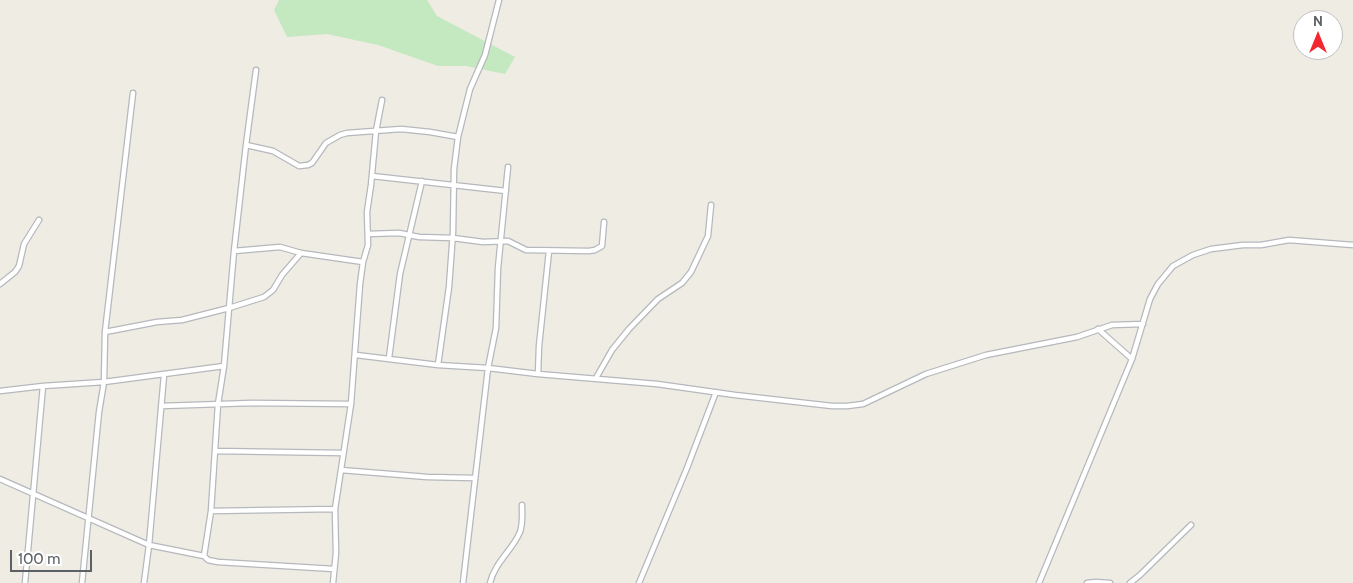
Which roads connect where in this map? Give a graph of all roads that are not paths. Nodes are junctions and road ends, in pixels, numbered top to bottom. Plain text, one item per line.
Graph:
1 (498, 0) edge
2 (256, 70) dead end
3 (133, 93) dead end
4 (382, 100) dead end
5 (376, 131) junction
6 (458, 137) junction
7 (246, 145) junction
8 (508, 167) dead end
9 (372, 176) junction
10 (422, 181) junction
11 (453, 185) junction
12 (506, 191) junction
13 (711, 205) dead end
14 (39, 220) dead end
15 (604, 222) dead end
16 (368, 234) junction
17 (410, 236) junction
18 (453, 238) junction
19 (501, 242) junction
20 (1353, 245) edge
21 (234, 251) junction
22 (549, 251) junction
23 (301, 253) junction
24 (363, 262) junction
25 (0, 284) edge
26 (229, 308) junction
27 (1143, 324) junction
28 (1098, 329) junction
29 (105, 332) junction
30 (356, 354) junction
31 (389, 358) junction
32 (1132, 359) junction
33 (438, 365) junction
34 (224, 366) junction
35 (488, 368) junction
36 (164, 374) junction
37 (538, 374) junction
38 (596, 378) junction
39 (104, 382) junction
40 (42, 386) junction
41 (0, 391) edge
42 (716, 392) junction
43 (218, 404) junction
44 (351, 404) junction
45 (161, 406) junction
46 (215, 451) junction
47 (343, 453) junction
48 (341, 470) junction
49 (475, 478) junction
50 (0, 479) edge
51 (33, 494) junction
52 (522, 505) dead end
53 (335, 509) junction
54 (211, 511) junction
55 (89, 518) junction
56 (1190, 525) dead end
57 (149, 545) junction
58 (204, 556) junction
59 (334, 569) junction
60 (25, 583) edge
61 (82, 583) edge
62 (144, 583) edge
63 (333, 583) edge
64 (463, 583) edge
65 (490, 583) edge
66 (639, 583) edge
67 (1040, 583) edge
68 (1088, 583) edge
69 (1110, 583) edge
70 (1130, 583) edge

1 - 6 street
2 - 7 street
3 - 29 street
4 - 5 street
5 - 6 street
5 - 7 street
5 - 9 street
6 - 11 street
7 - 21 street
8 - 12 street
9 - 10 street
9 - 16 street
10 - 11 street
10 - 17 street
11 - 12 street
11 - 18 street
12 - 19 street
13 - 38 street
14 - 25 street
15 - 22 street
16 - 17 street
16 - 24 street
17 - 18 street
17 - 31 street
18 - 19 street
18 - 33 street
19 - 22 street
19 - 35 street
20 - 27 street
21 - 23 street
21 - 26 street
22 - 37 street
23 - 24 street
23 - 26 street
24 - 30 street
26 - 29 street
26 - 34 street
27 - 28 street
27 - 32 street
28 - 32 street
28 - 42 street
29 - 39 street
30 - 31 street
30 - 44 street
31 - 33 street
32 - 67 street
33 - 35 street
34 - 36 street
34 - 43 street
35 - 37 street
35 - 49 street
36 - 39 street
36 - 45 street
37 - 38 street
38 - 42 street
39 - 40 street
39 - 55 street
40 - 41 street
40 - 51 street
42 - 66 street
43 - 44 street
43 - 45 street
43 - 46 street
44 - 47 street
45 - 57 street
46 - 47 street
46 - 54 street
47 - 48 street
48 - 49 street
48 - 53 street
49 - 64 street
50 - 51 street
51 - 55 street
51 - 60 street
52 - 65 street
53 - 54 street
53 - 59 street
54 - 58 street
55 - 57 street
55 - 61 street
56 - 70 street
57 - 58 street
57 - 62 street
58 - 59 street
59 - 63 street
68 - 69 street

